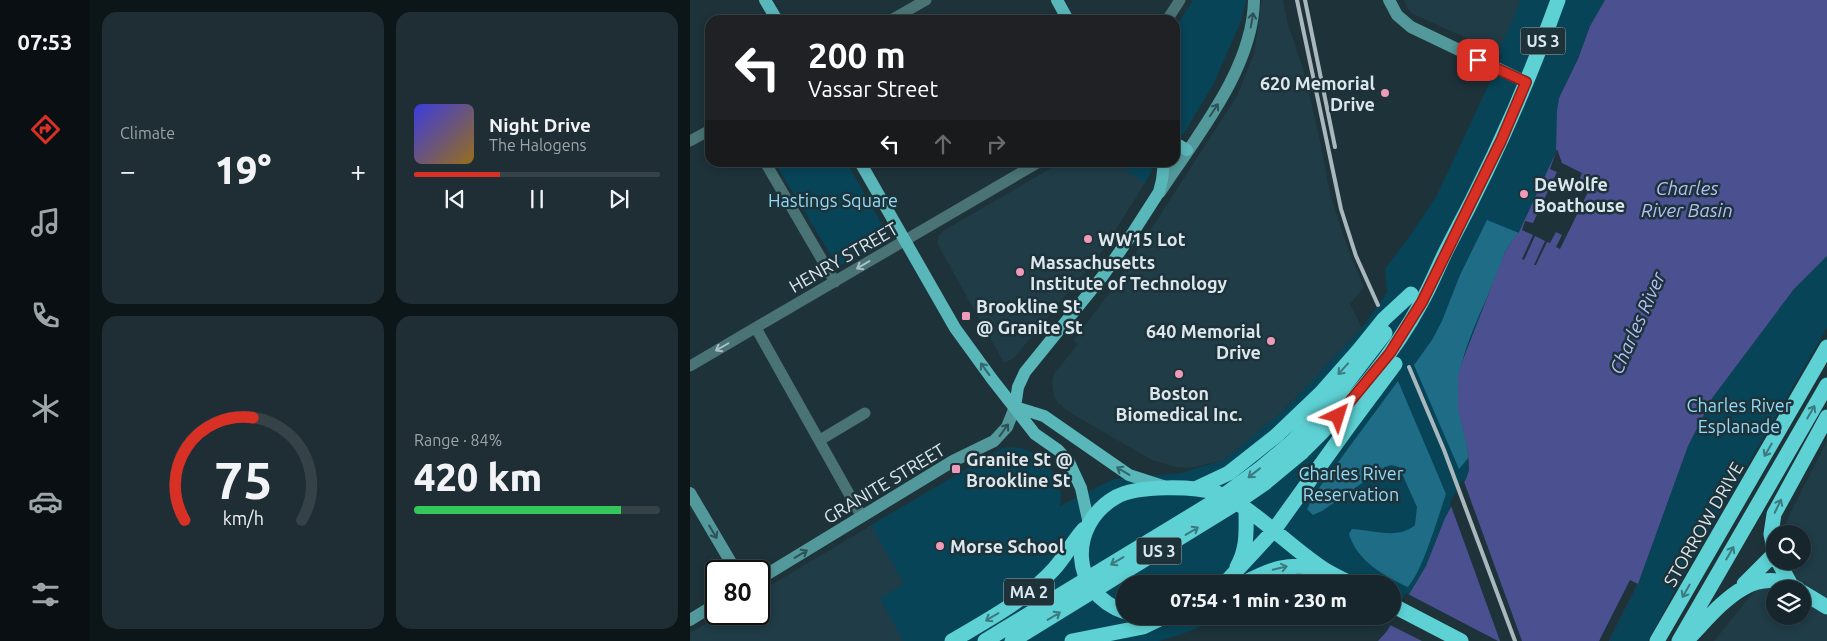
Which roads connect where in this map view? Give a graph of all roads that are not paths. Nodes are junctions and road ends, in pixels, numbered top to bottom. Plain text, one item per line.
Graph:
1 (765, 0) edge
2 (926, 0) edge
3 (1057, 0) edge
4 (1180, 0) edge
5 (1254, 0) edge
6 (1389, 0) edge
7 (1558, 0) edge
8 (773, 15) edge
9 (900, 15) edge
10 (1065, 15) edge
11 (1170, 15) edge
12 (1526, 82) junction
13 (705, 133) edge
14 (690, 142) edge
15 (1180, 146) edge
16 (1187, 150) junction
17 (1180, 161) edge
18 (768, 167) edge
19 (863, 167) edge
20 (1031, 167) edge
21 (1163, 167) edge
22 (1176, 167) edge
23 (1156, 199) junction
24 (905, 241) junction
25 (835, 282) junction
26 (1417, 298) junction
27 (756, 328) junction
28 (1827, 347) edge
29 (690, 366) edge
30 (1827, 385) edge
31 (1015, 407) junction
32 (865, 413) dead end
33 (1827, 417) edge
34 (820, 440) junction
35 (1169, 488) junction
36 (1194, 490) junction
37 (690, 493) edge
38 (1246, 509) junction
39 (862, 517) junction
40 (1089, 524) junction
41 (1773, 525) edge
42 (1274, 530) junction
43 (730, 560) edge
44 (1766, 562) edge
45 (1322, 568) junction
46 (770, 572) edge
47 (1231, 575) edge
48 (1232, 575) edge
49 (1261, 575) edge
50 (1335, 575) edge
51 (1766, 580) edge
52 (1737, 591) junction
53 (1811, 597) edge
54 (1827, 607) edge
55 (1116, 608) edge
56 (1401, 610) edge
57 (705, 611) edge
58 (690, 620) edge
59 (1147, 625) edge
60 (1008, 636) edge
61 (952, 641) edge
62 (985, 641) edge
63 (1072, 641) edge
64 (1461, 641) edge
65 (1658, 641) edge
66 (1680, 641) edge
67 (1686, 641) edge

1 - 8 main road
2 - 9 street
3 - 10 main road
4 - 11 street
16 -> 5 street
6 - 12 street
7 - 12 highway, US 3
12 - 26 highway, US 3
13 - 14 street
15 - 16 main road
16 - 17 street
18 - 25 street
19 - 24 main road
20 - 24 street, HENRY STREET
21 - 23 main road
22 - 23 street
23 - 31 main road
24 -> 25 street, HENRY STREET
31 -> 24 main road
25 - 27 street, HENRY STREET
26 -> 36 highway
26 - 42 highway
26 - 60 highway, US 3, bridge
27 -> 29 street, HENRY STREET
27 - 34 street
28 -> 65 highway, STORROW DRIVE
66 -> 30 highway
35 -> 31 main road
39 -> 31 street, GRANITE STREET
31 - 40 main road
32 - 34 street
41 -> 33 highway
34 - 39 street
35 - 36 highway, MA 2
35 - 40 highway, MA 2
36 - 38 highway, MA 2
37 -> 43 street
38 - 42 highway, MA 2
38 - 47 highway
46 -> 39 street, GRANITE STREET
40 - 55 highway
40 -> 61 highway, MA 2
42 - 45 highway, MA 2
42 - 48 highway
44 - 52 highway
49 -> 45 highway, MA 2
45 - 50 highway, MA 2
51 - 52 highway
52 - 67 highway
53 - 54 highway
56 - 64 highway
57 - 58 street
59 - 63 highway
60 - 62 highway, US 3

